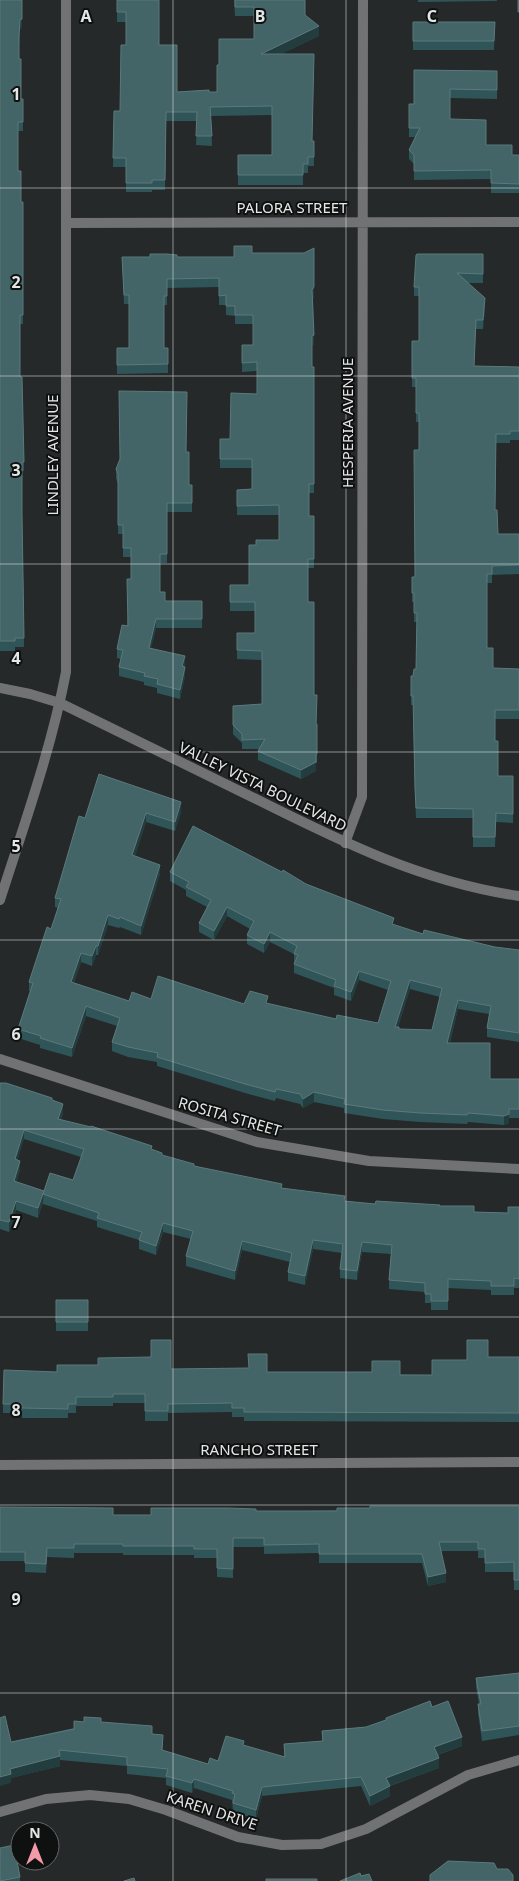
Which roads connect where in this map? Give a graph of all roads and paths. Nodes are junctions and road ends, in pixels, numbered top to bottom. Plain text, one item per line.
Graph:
1 (66, 0) edge
2 (363, 0) edge
3 (364, 222) junction
4 (519, 222) edge
5 (66, 223) junction
6 (0, 688) edge
7 (60, 703) junction
8 (344, 843) junction
9 (519, 896) edge
10 (0, 900) edge
11 (0, 1059) edge
12 (519, 1169) edge
13 (519, 1462) edge
14 (0, 1465) edge
15 (519, 1760) edge
16 (0, 1812) edge

1 - 5 street, LINDLEY AVENUE
2 - 3 street, HESPERIA AVENUE
3 - 4 street, PALORA STREET
3 - 5 street, PALORA STREET
3 - 8 street, HESPERIA AVENUE
5 - 7 street, LINDLEY AVENUE
6 - 7 street, VALLEY VISTA BOULEVARD
7 - 8 street, VALLEY VISTA BOULEVARD
7 - 10 street, LINDLEY AVENUE
8 - 9 street, VALLEY VISTA BOULEVARD
11 - 12 street, ROSITA STREET
13 - 14 street, RANCHO STREET
15 - 16 street, KAREN DRIVE

